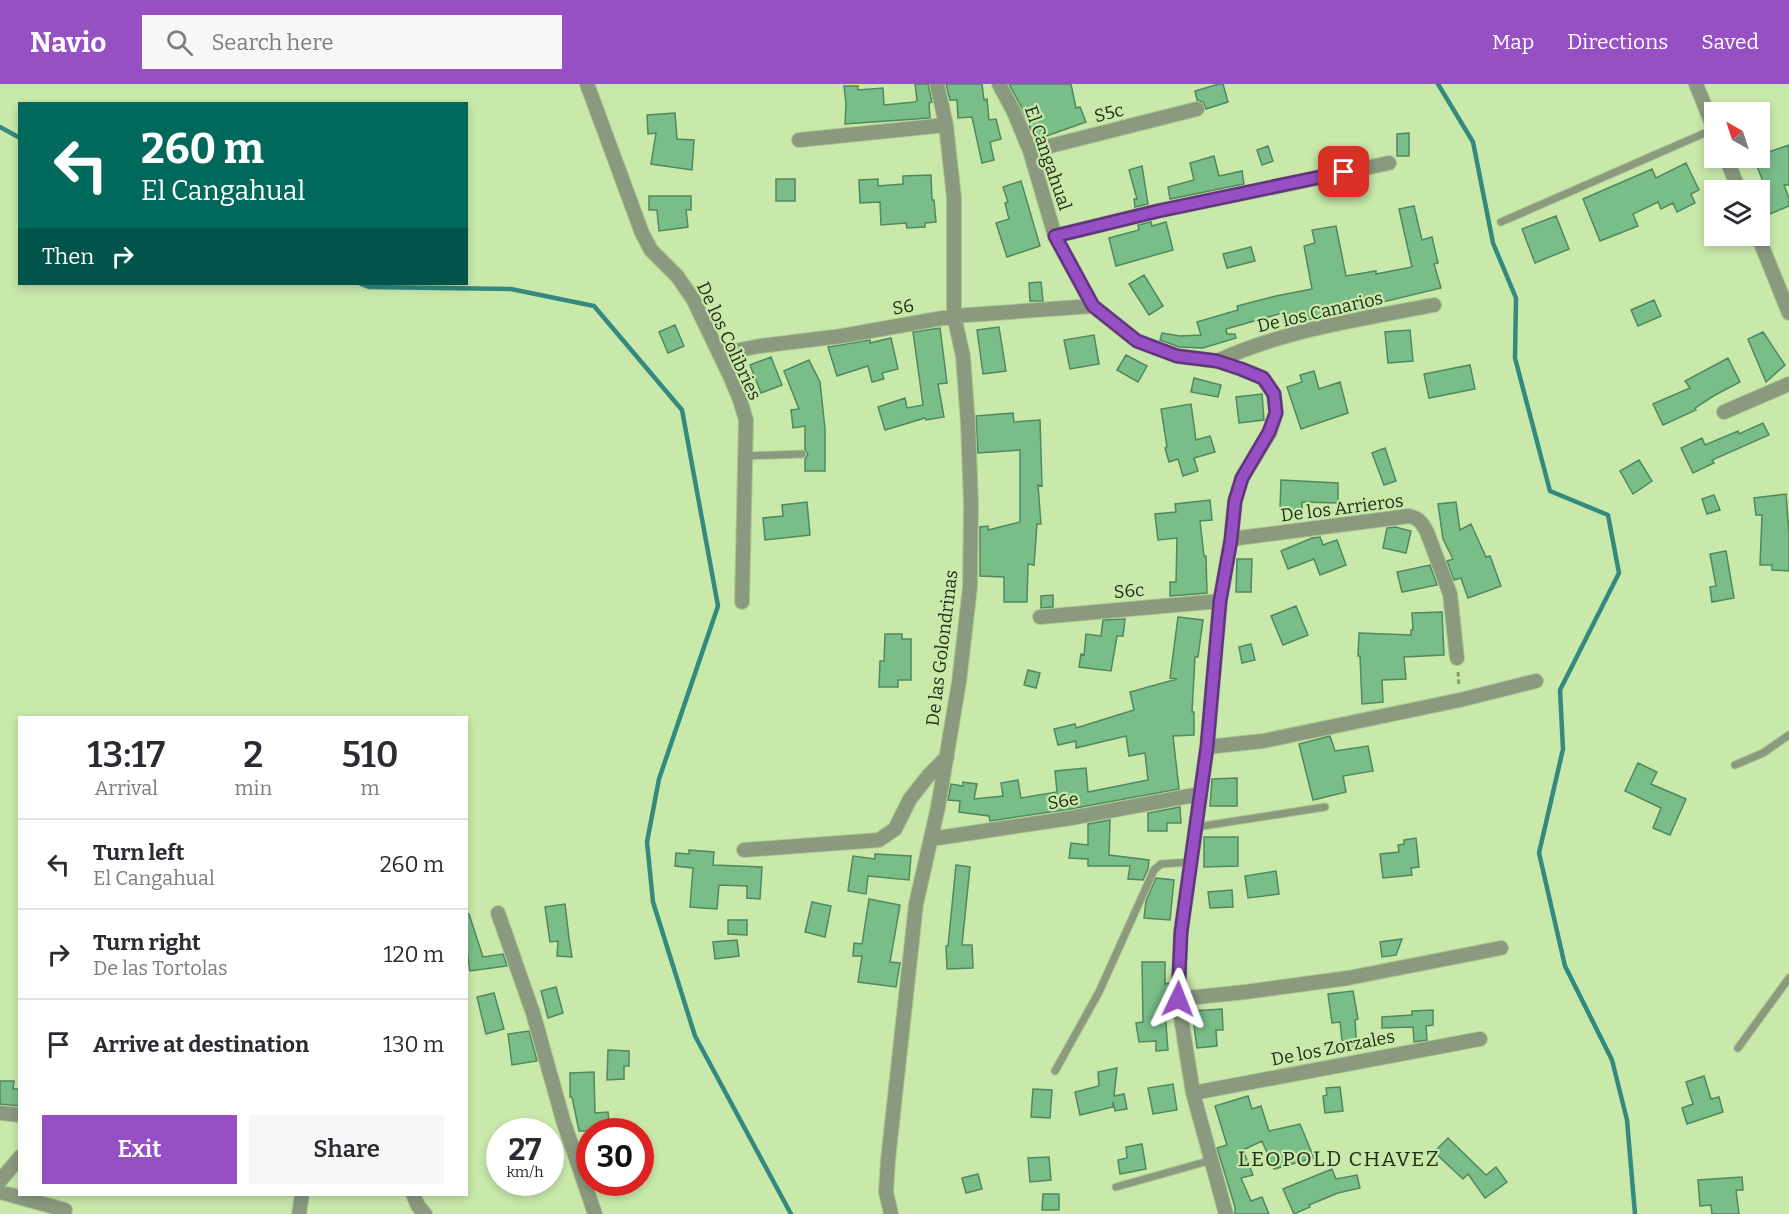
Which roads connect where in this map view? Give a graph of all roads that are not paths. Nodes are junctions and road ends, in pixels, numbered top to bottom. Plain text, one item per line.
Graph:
1 (587, 84) edge
2 (937, 84) edge
3 (999, 84) edge
4 (1696, 84) edge
5 (1704, 104) edge
6 (1197, 109) dead end
7 (945, 125) junction
8 (1704, 133) edge
9 (799, 140) dead end
10 (1030, 152) junction
11 (1389, 163) dead end
12 (1501, 222) dead end
13 (1055, 236) junction
14 (1762, 246) edge
15 (1434, 305) dead end
16 (1093, 306) junction
17 (1789, 313) edge
18 (954, 316) junction
19 (719, 354) junction
20 (1217, 361) junction
21 (1789, 384) edge
22 (1724, 412) dead end
23 (802, 454) dead end
24 (744, 456) junction
25 (1231, 540) junction
26 (1220, 601) junction
27 (742, 602) dead end
28 (1040, 617) dead end
29 (1457, 658) road end
30 (1536, 681) dead end
31 (1789, 735) edge
32 (1207, 747) junction
33 (946, 757) junction
34 (1735, 765) dead end
35 (1200, 794) junction
36 (1325, 807) dead end
37 (1197, 827) junction
38 (931, 839) junction
39 (744, 850) dead end
40 (1191, 862) junction
41 (498, 913) dead end
42 (1501, 948) dead end
43 (1789, 978) edge
44 (1178, 999) junction
45 (1480, 1039) dead end
46 (1738, 1048) dead end
47 (1055, 1071) dead end
48 (1193, 1093) junction
49 (0, 1113) edge
50 (18, 1115) edge
51 (18, 1159) edge
52 (1212, 1160) junction
53 (0, 1181) edge
54 (1116, 1187) dead end
55 (0, 1192) edge
56 (302, 1196) edge
57 (413, 1196) edge
58 (65, 1210) dead end
59 (299, 1214) edge
60 (425, 1214) edge
61 (595, 1214) edge
62 (891, 1214) edge
63 (1226, 1214) edge

1 - 19 street, De los Colibries
2 - 7 street, De las Golondrinas
3 - 10 street, El Cangahual
4 - 5 street
6 - 10 street, S5c
7 - 9 street
7 - 18 street, De las Golondrinas
8 - 12 lane
10 - 13 street, El Cangahual
11 - 13 street
13 - 16 street, El Cangahual
14 - 17 street
15 - 20 street, De los Canarios
16 - 18 street, S6
16 - 20 street, El Cangahual
18 - 19 street, S6
18 - 33 street, De las Golondrinas
19 - 24 street, De los Colibries
20 - 25 street, El Cangahual
21 - 22 street
23 - 24 lane
24 - 27 street, De los Colibries
25 - 26 street, El Cangahual
25 - 29 street, De los Arrieros
26 - 28 street, S6c
26 - 32 street, El Cangahual
30 - 32 street
31 - 34 lane
32 - 35 street, El Cangahual
33 - 38 street, De las Golondrinas
33 - 39 street
35 - 37 street, El Cangahual
35 - 38 street, S6e
36 - 37 lane
37 - 40 street, El Cangahual
38 - 62 street, De las Golondrinas
40 - 44 street, El Cangahual
40 - 47 lane
41 - 61 street
42 - 44 street
43 - 46 lane
44 - 48 street, El Cangahual
45 - 48 street, De los Zorzales
48 - 52 street, El Cangahual
49 - 50 street
51 - 53 street
52 - 54 lane
52 - 63 street, El Cangahual
55 - 58 street
56 - 59 street
57 - 60 street

